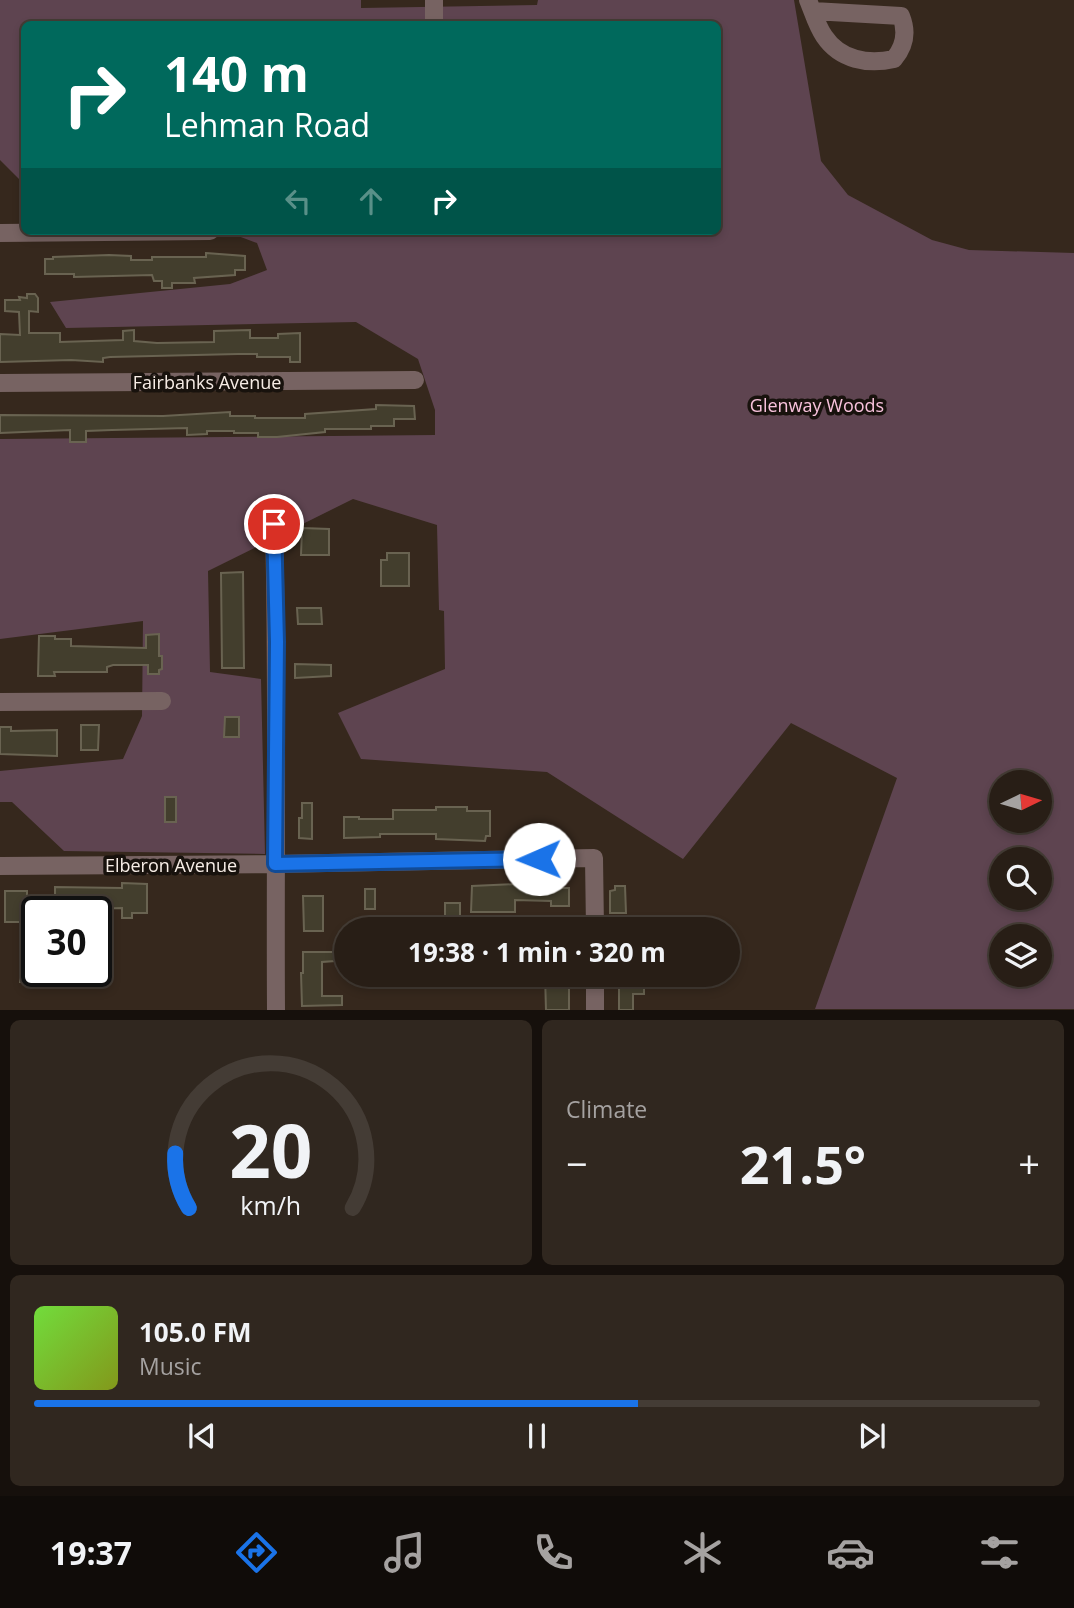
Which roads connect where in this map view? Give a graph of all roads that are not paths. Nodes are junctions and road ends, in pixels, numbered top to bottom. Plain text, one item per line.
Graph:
1 (434, 0) edge
2 (811, 5) edge
3 (434, 21) edge
4 (0, 233) edge
5 (21, 233) edge
6 (415, 380) dead end
7 (0, 383) edge
8 (274, 524) dead end
9 (162, 701) dead end
10 (0, 702) edge
11 (275, 864) junction
12 (0, 866) edge
13 (595, 917) edge
14 (595, 987) edge
15 (276, 1010) edge
16 (595, 1010) edge

1 - 3 street
2 - 2 street
4 - 5 street
6 - 7 street, Fairbanks Avenue
8 - 11 street
9 - 10 street
11 - 12 street, Elberon Avenue
11 - 13 street, Elberon Avenue
11 - 15 street
14 - 16 street

